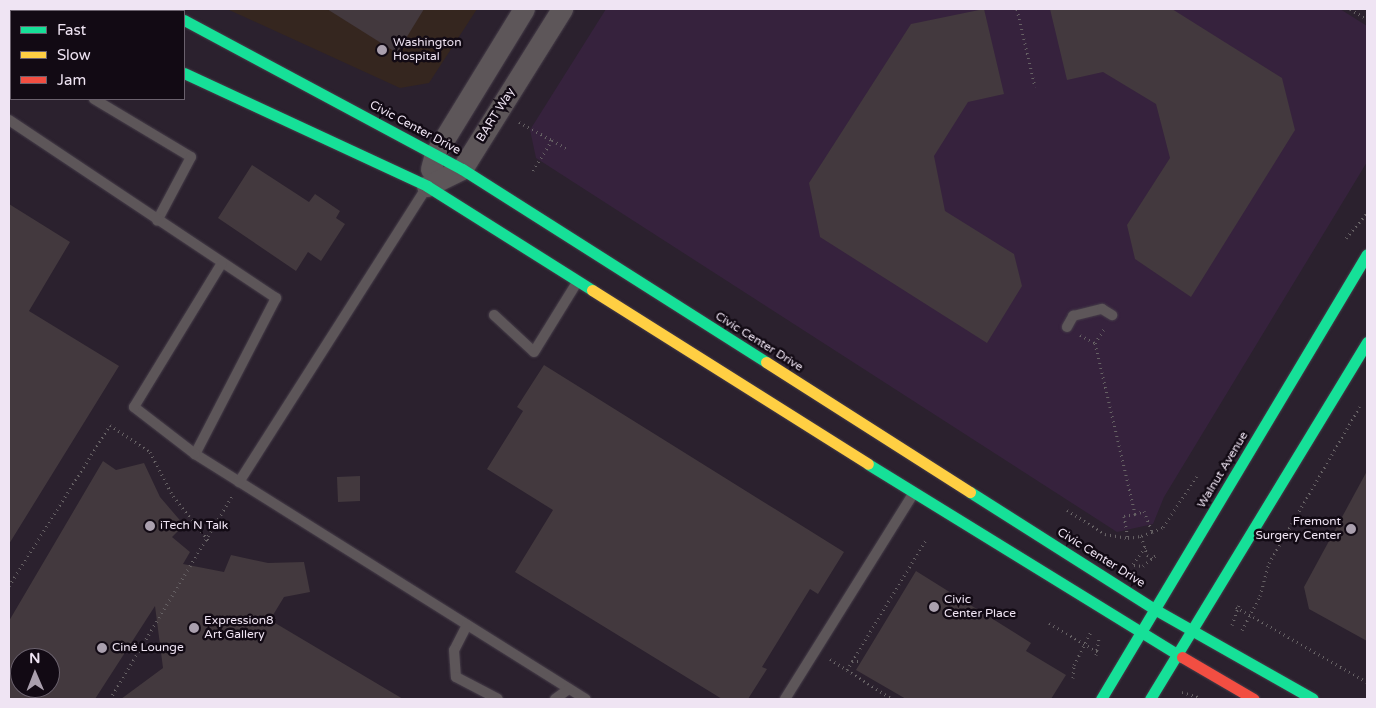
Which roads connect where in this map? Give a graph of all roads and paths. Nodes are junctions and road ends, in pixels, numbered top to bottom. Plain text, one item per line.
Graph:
1 (524, 9) edge
2 (562, 9) edge
3 (1017, 9) edge
4 (1350, 9) edge
5 (1367, 19) edge
6 (185, 21) edge
7 (185, 74) edge
8 (1035, 87) dead end
9 (96, 100) edge
10 (9, 120) edge
11 (520, 122) dead end
12 (552, 140) junction
13 (566, 148) dead end
14 (435, 154) junction
15 (462, 169) junction
16 (532, 172) dead end
17 (427, 186) junction
18 (157, 220) junction
19 (1367, 254) edge
20 (222, 264) junction
21 (576, 284) junction
22 (494, 315) dead end
23 (1112, 315) dead end
24 (1067, 327) dead end
25 (1367, 342) edge
26 (1096, 351) dead end
27 (1363, 402) dead end
28 (196, 454) junction
29 (1197, 476) dead end
30 (240, 482) junction
31 (914, 492) junction
32 (1067, 510) dead end
33 (1135, 514) junction
34 (1152, 532) junction
35 (1141, 536) junction
36 (1128, 538) junction
37 (209, 541) junction
38 (925, 541) dead end
39 (1145, 547) junction
40 (1158, 562) dead end
41 (1128, 571) dead end
42 (9, 586) edge
43 (1231, 605) dead end
44 (1156, 610) junction
45 (1250, 615) junction
46 (1049, 623) dead end
47 (1095, 624) dead end
48 (467, 625) junction
49 (1194, 632) junction
50 (1142, 634) junction
51 (1237, 639) dead end
52 (1085, 644) junction
53 (1103, 656) dead end
54 (1179, 656) junction
55 (828, 657) dead end
56 (852, 661) junction
57 (861, 662) dead end
58 (847, 670) junction
59 (1074, 678) dead end
60 (1367, 682) edge
61 (569, 689) junction
62 (110, 699) edge
63 (498, 699) edge
64 (555, 699) edge
65 (586, 699) edge
66 (785, 699) edge
67 (892, 699) edge
68 (1101, 699) edge
69 (1150, 699) edge
70 (1254, 699) edge
71 (1313, 699) edge

1 - 14 street
2 - 15 street, BART Way
3 - 8 path
4 - 5 path
6 - 14 main road, Civic Center Drive
7 - 17 main road
9 - 18 lane
10 - 18 lane
11 - 12 path
12 - 13 path
12 - 16 path
14 - 15 main road, Civic Center Drive
14 - 17 street
15 - 17 street
15 - 44 main road, Civic Center Drive
17 - 21 main road
17 - 30 lane
18 - 20 lane
19 - 44 main road, Walnut Avenue
20 - 28 lane
20 - 28 lane
21 - 22 lane
21 - 31 main road
23 - 24 lane
25 - 49 main road
26 - 33 path
27 - 45 path
28 - 30 lane
29 - 34 path
30 - 37 path
30 - 48 lane
31 - 50 main road
31 - 66 lane
32 - 36 path
33 - 34 path
33 - 36 path
34 - 35 path
35 - 36 path
35 - 39 path
37 - 42 path
37 - 62 path
38 - 56 path
39 - 40 path
39 - 41 path
43 - 45 path
44 - 49 main road, Civic Center Drive
44 - 50 main road, Walnut Avenue
45 - 51 path
45 - 60 path
46 - 52 path
47 - 52 path
48 - 61 lane
48 - 63 lane
49 - 54 main road
49 - 71 main road, Civic Center Drive
50 - 54 main road
50 - 68 main road, Walnut Avenue
52 - 53 path
52 - 59 path
54 - 69 main road
54 - 70 main road
55 - 58 path
56 - 57 path
56 - 58 path
58 - 67 path
61 - 64 lane
61 - 65 lane

